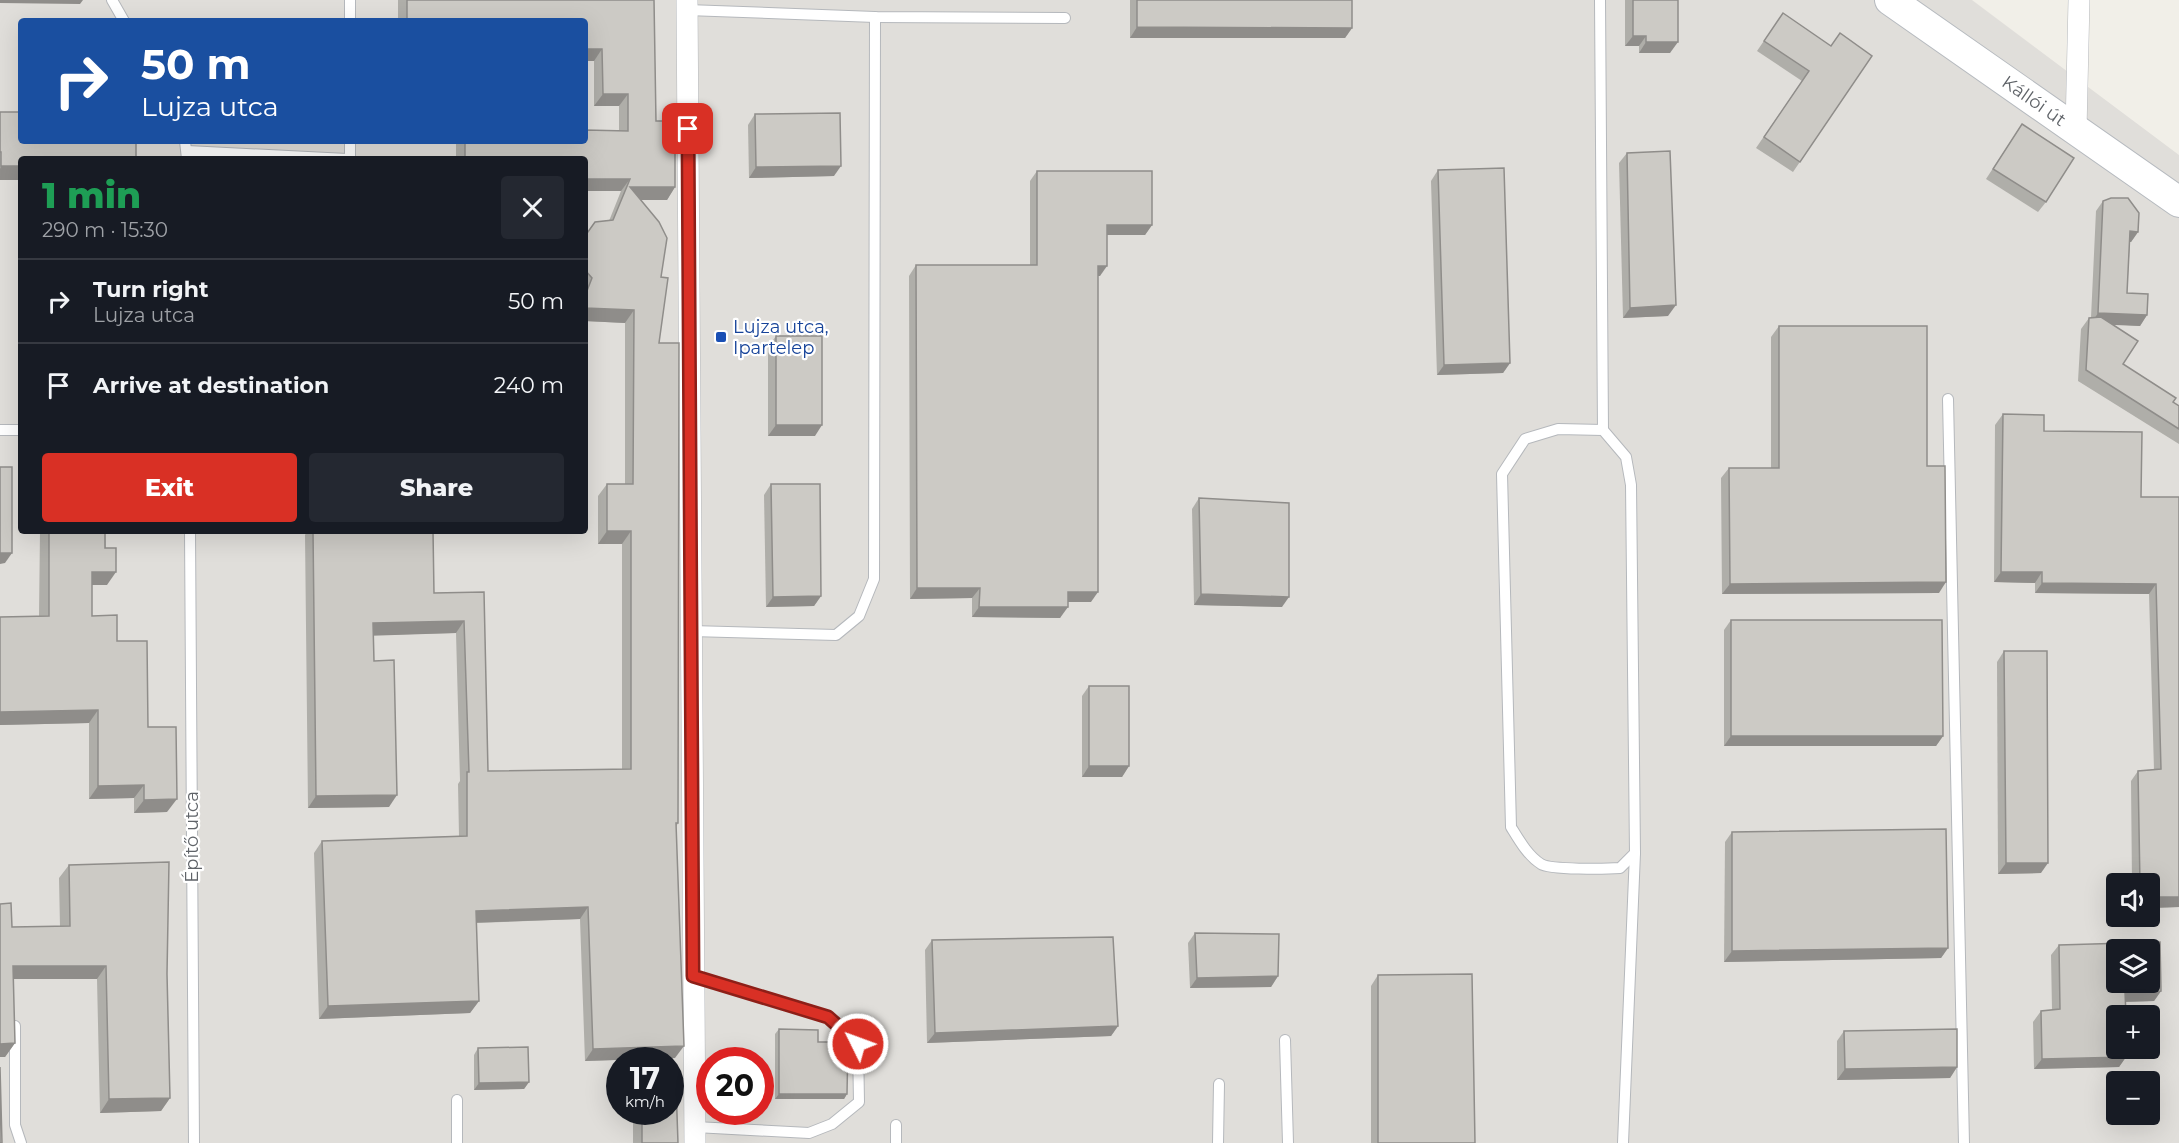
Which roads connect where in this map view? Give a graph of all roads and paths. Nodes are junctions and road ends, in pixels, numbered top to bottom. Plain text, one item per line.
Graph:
1 (112, 0) edge
2 (350, 0) edge
3 (1600, 0) edge
4 (1890, 0) edge
5 (2079, 0) edge
6 (687, 5) edge
7 (875, 17) junction
8 (122, 18) edge
9 (350, 18) edge
10 (1065, 18) dead end
11 (2076, 130) junction
12 (186, 150) edge
13 (308, 156) edge
14 (2179, 202) edge
15 (1948, 399) dead end
16 (1603, 429) junction
17 (0, 430) edge
18 (18, 430) edge
19 (190, 534) edge
20 (691, 632) junction
21 (1635, 853) junction
22 (693, 976) junction
23 (15, 1026) edge
24 (1285, 1040) dead end
25 (1219, 1084) dead end
26 (456, 1100) dead end
27 (896, 1125) dead end
28 (695, 1135) edge
29 (21, 1143) edge
30 (194, 1143) edge
31 (457, 1143) edge
32 (896, 1143) edge
33 (1218, 1143) edge
34 (1288, 1143) edge
35 (1623, 1143) edge
36 (1964, 1143) edge

1 - 8 lane
2 - 9 lane
3 - 16 lane
4 - 11 main road, Kállói út
5 - 11 street
6 - 7 lane
6 - 20 street
7 - 10 lane
7 - 20 lane
11 - 14 main road, Kállói út
12 - 13 lane
15 - 36 lane
16 - 21 lane
16 - 21 lane
17 - 18 lane
19 - 30 lane, Építő utca
20 - 22 street
21 - 35 lane
22 - 28 street
22 - 28 lane
23 - 29 lane
24 - 34 lane
25 - 33 lane
26 - 31 lane
27 - 32 lane

